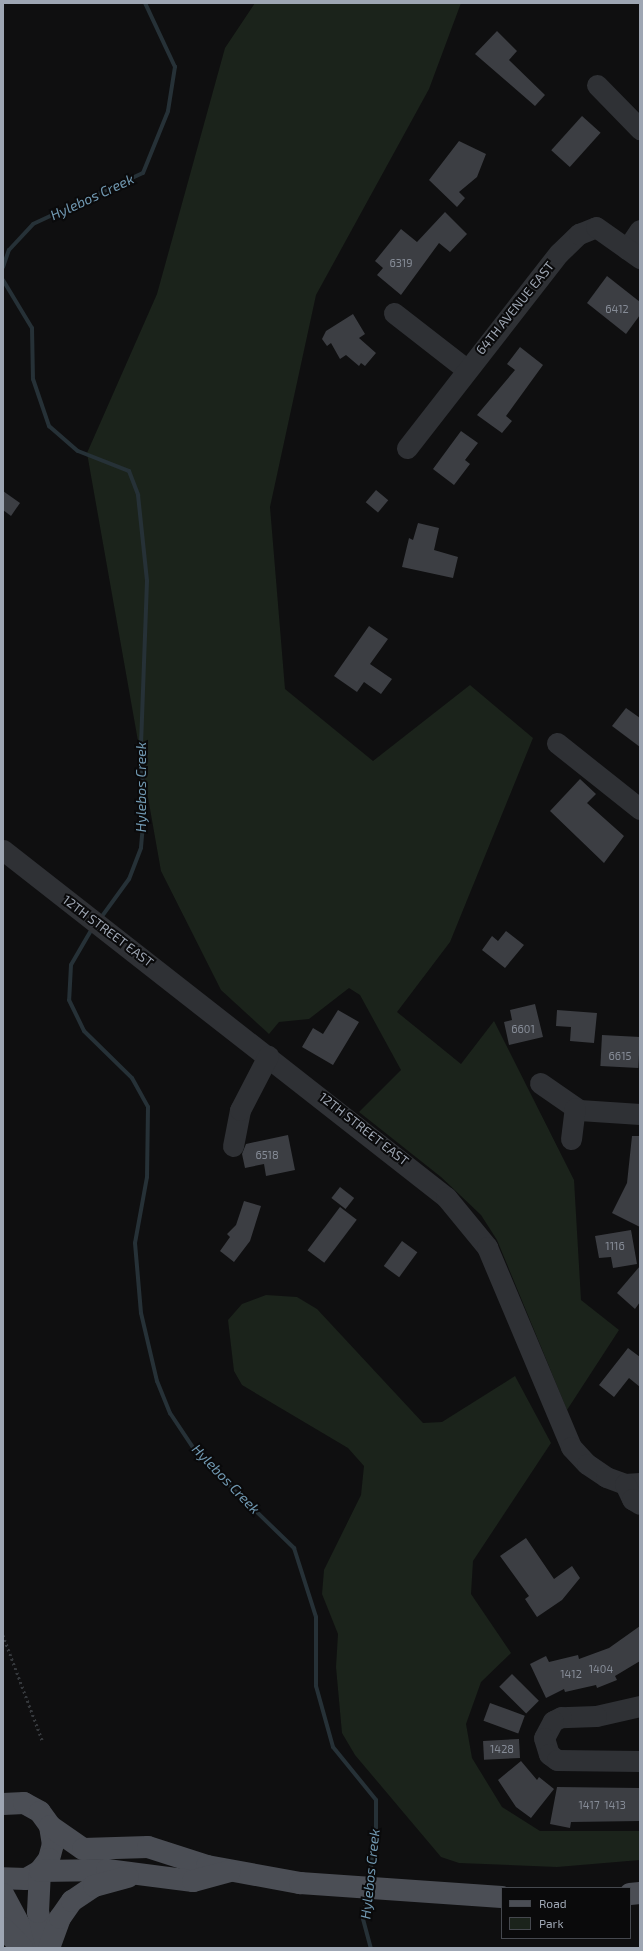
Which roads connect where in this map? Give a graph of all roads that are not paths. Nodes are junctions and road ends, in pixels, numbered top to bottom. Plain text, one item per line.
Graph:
1 (597, 84) dead end
2 (640, 129) edge
3 (640, 230) edge
4 (634, 254) edge
5 (394, 313) dead end
6 (466, 369) junction
7 (407, 448) dead end
8 (557, 743) dead end
9 (640, 809) edge
10 (3, 850) edge
11 (268, 1056) junction
12 (540, 1083) dead end
13 (575, 1108) junction
14 (640, 1114) edge
15 (571, 1139) dead end
16 (233, 1146) dead end
17 (634, 1483) edge
18 (640, 1504) edge
19 (640, 1706) edge
20 (640, 1761) edge
21 (4, 1803) edge
22 (50, 1826) junction
23 (232, 1870) junction
24 (40, 1871) junction
25 (149, 1876) junction
26 (3, 1878) edge
27 (3, 1894) edge
28 (501, 1897) edge
29 (3, 1928) edge
30 (22, 1948) edge
31 (32, 1948) edge
32 (48, 1948) edge

1 - 2 street
3 - 4 street, 64TH AVENUE EAST
4 - 6 street, 64TH AVENUE EAST
5 - 6 street
6 - 7 street, 64TH AVENUE EAST
8 - 9 street
10 - 11 street, 12TH STREET EAST
11 - 16 street
11 - 17 street, 12TH STREET EAST
12 - 13 street
13 - 14 street
13 - 15 street
17 - 18 street, 12TH STREET EAST
19 - 20 street
21 - 22 main road
22 - 23 main road
22 - 24 main road
23 - 25 main road
23 - 28 main road
24 - 25 main road
24 - 26 main road
24 - 32 main road
25 - 32 main road
27 - 31 main road
29 - 30 main road

